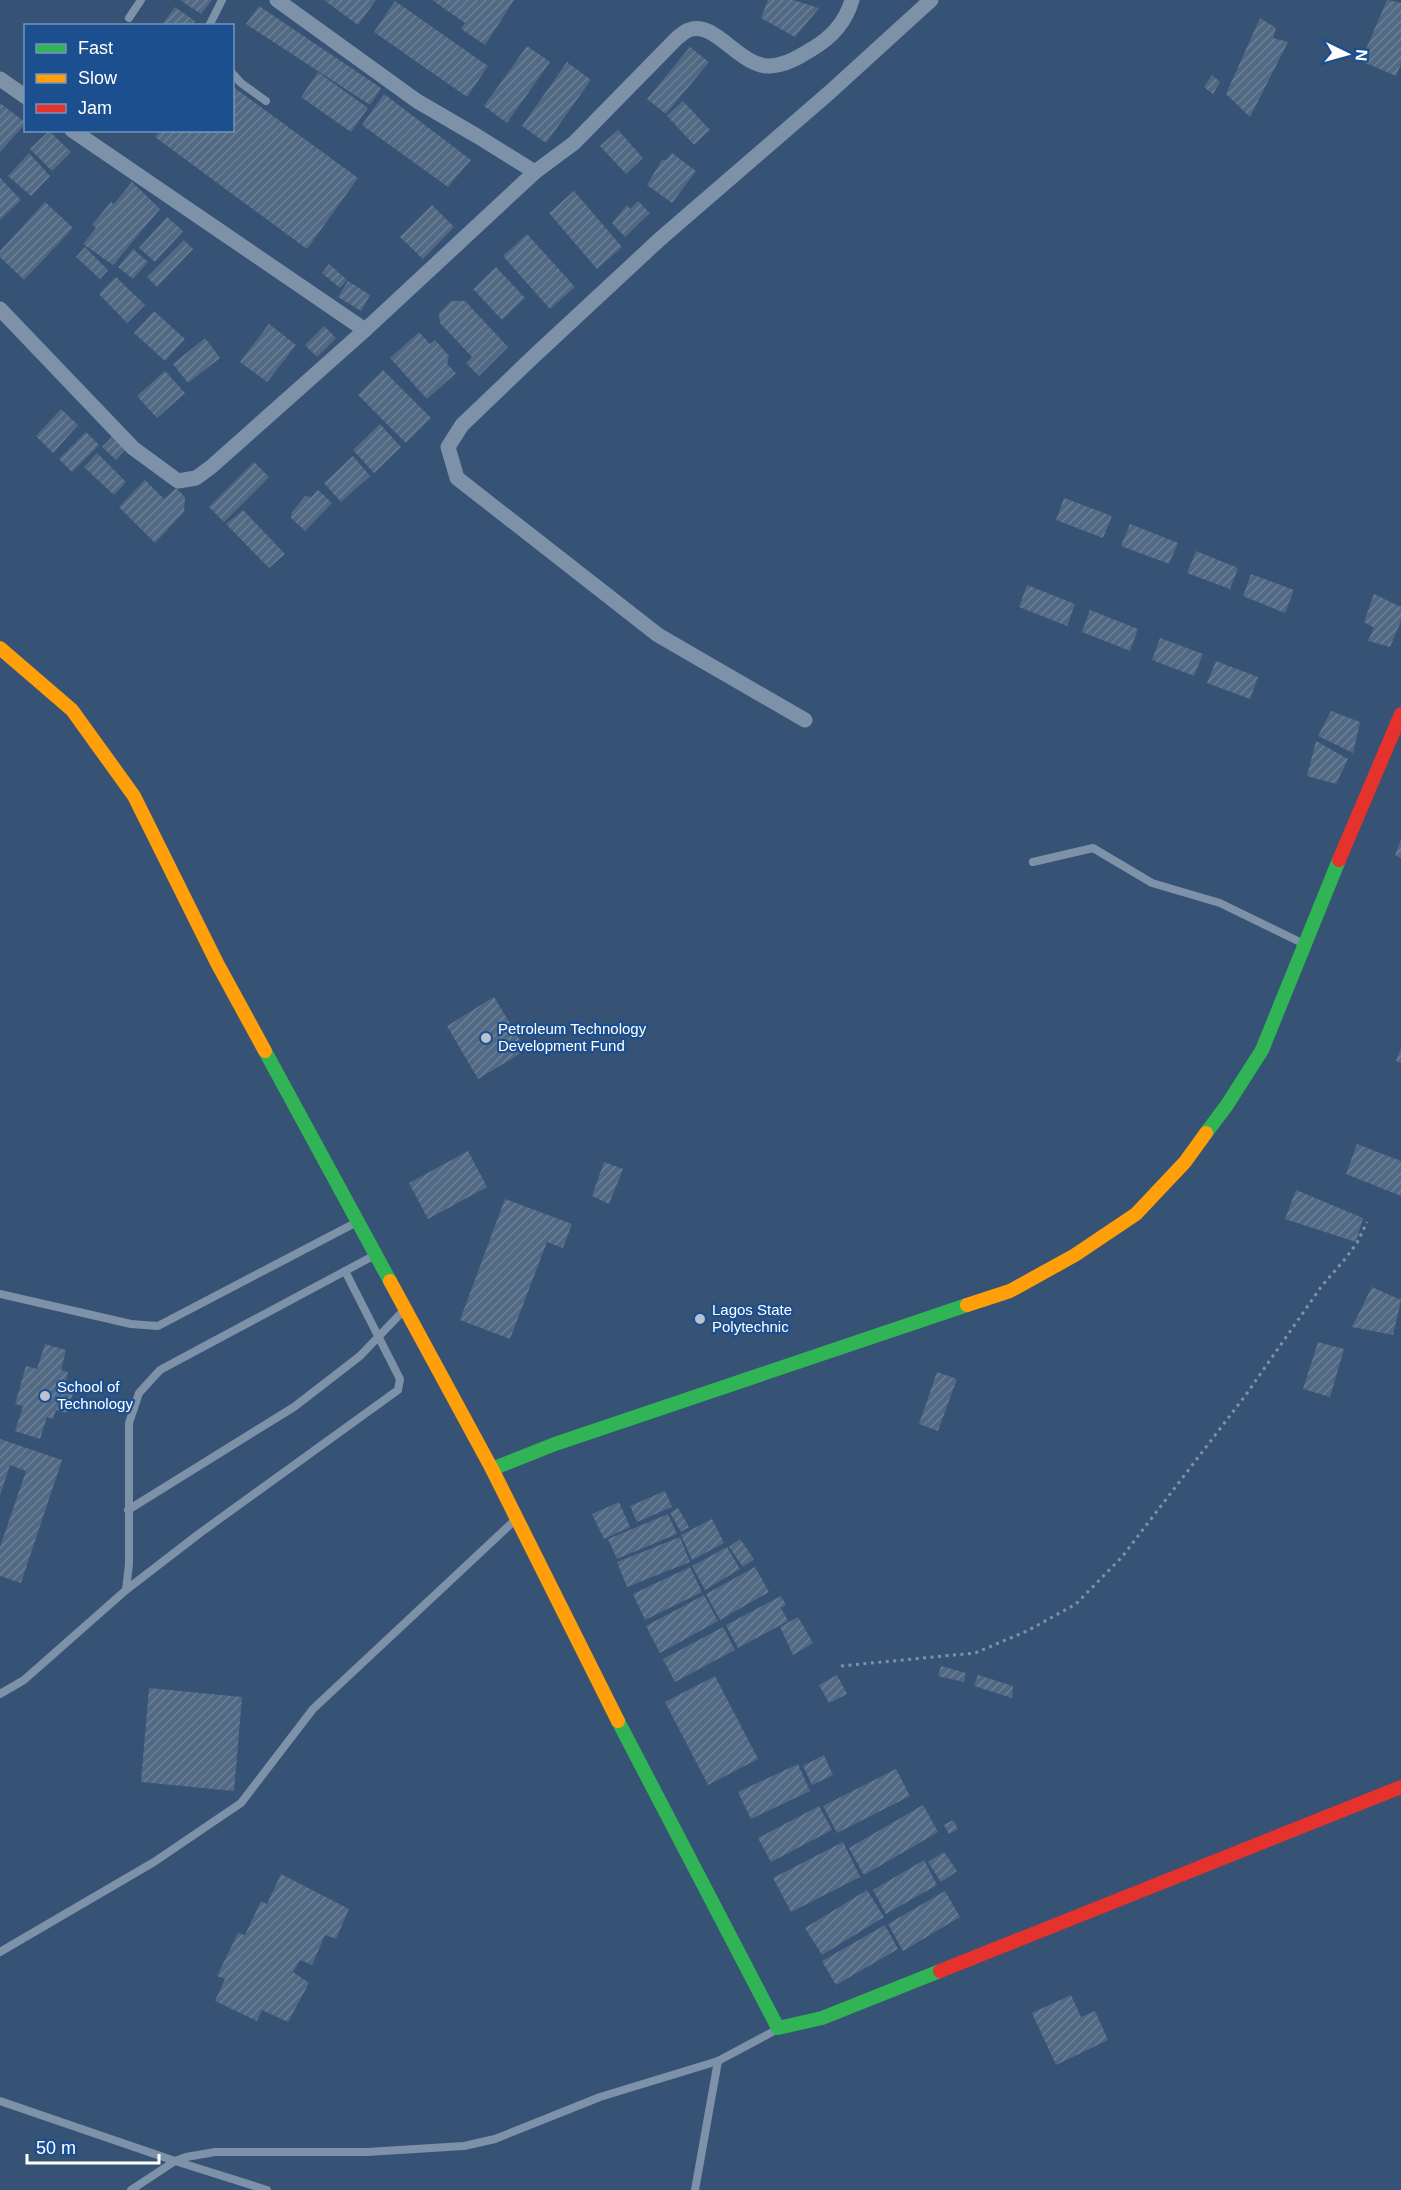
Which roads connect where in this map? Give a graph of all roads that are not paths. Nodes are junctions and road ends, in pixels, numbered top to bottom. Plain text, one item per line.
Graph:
1 (141, 0) edge
2 (222, 0) edge
3 (277, 0) edge
4 (852, 0) edge
5 (931, 0) edge
6 (129, 18) dead end
7 (210, 24) edge
8 (234, 75) edge
9 (0, 79) edge
10 (24, 96) edge
11 (266, 101) dead end
12 (75, 132) edge
13 (535, 172) junction
14 (0, 309) edge
15 (364, 330) junction
16 (0, 648) edge
17 (1401, 714) edge
18 (805, 720) dead end
19 (1033, 862) dead end
20 (1305, 945) junction
21 (358, 1221) junction
22 (376, 1254) junction
23 (345, 1271) junction
24 (0, 1294) edge
25 (405, 1309) junction
26 (379, 1336) junction
27 (492, 1469) junction
28 (128, 1510) junction
29 (516, 1519) junction
30 (126, 1590) junction
31 (0, 1695) edge
32 (1401, 1787) edge
33 (0, 1952) edge
34 (778, 2028) junction
35 (718, 2061) junction
36 (0, 2101) edge
37 (175, 2162) junction
38 (131, 2190) edge
39 (267, 2190) edge
40 (696, 2190) edge

1 - 6 lane
2 - 7 lane
3 - 13 street
4 - 13 street
5 - 18 street
8 - 11 lane
9 - 10 street
12 - 15 street
13 - 15 street
14 - 15 street
16 - 21 street
17 - 20 street
19 - 20 lane
20 - 27 street
21 - 22 street
21 - 24 lane
22 - 23 lane
22 - 25 street
23 - 26 lane
23 - 28 lane
25 - 26 lane
25 - 27 street
26 - 28 lane
26 - 30 lane
27 - 29 street
28 - 30 lane
29 - 33 lane
29 - 34 street
30 - 31 lane
32 - 34 street
34 - 35 lane
35 - 37 lane
35 - 40 lane
36 - 37 lane
37 - 38 lane
37 - 39 lane

